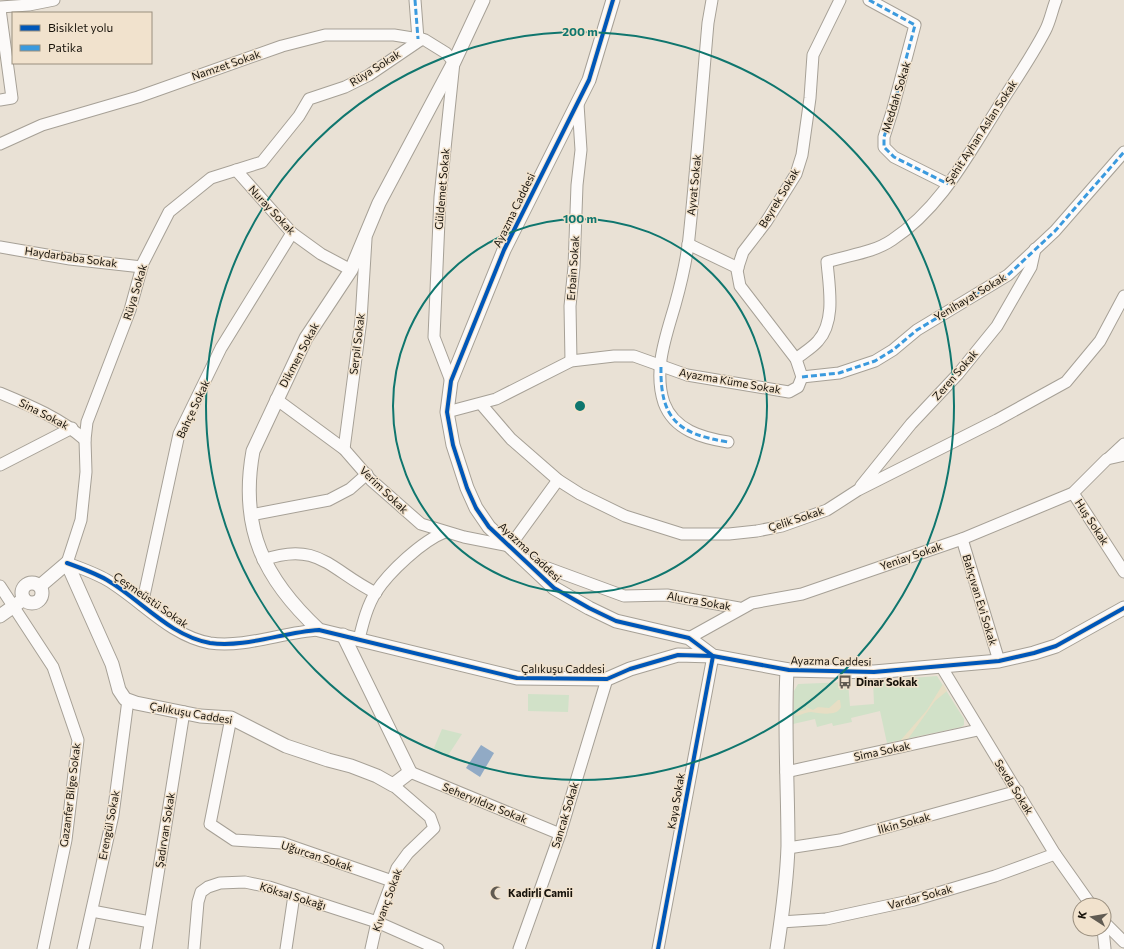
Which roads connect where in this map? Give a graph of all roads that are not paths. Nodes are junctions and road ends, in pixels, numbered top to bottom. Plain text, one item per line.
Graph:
1 (54, 0) edge
2 (415, 0) edge
3 (483, 0) edge
4 (613, 0) edge
5 (712, 0) edge
6 (840, 0) edge
7 (869, 0) edge
8 (1056, 0) edge
9 (0, 8) edge
10 (420, 39) junction
11 (454, 62) junction
12 (0, 100) edge
13 (578, 104) junction
14 (0, 144) edge
15 (1124, 152) edge
16 (236, 170) junction
17 (948, 184) junction
18 (292, 233) junction
19 (366, 238) junction
20 (688, 244) junction
21 (0, 246) edge
22 (1035, 249) junction
23 (142, 267) junction
24 (738, 268) junction
25 (352, 270) junction
26 (1124, 296) edge
27 (796, 359) junction
28 (572, 361) junction
29 (661, 367) junction
30 (802, 378) junction
31 (451, 381) junction
32 (0, 393) edge
33 (276, 399) junction
34 (481, 404) junction
35 (447, 412) junction
36 (72, 428) junction
37 (85, 440) junction
38 (728, 442) dead end
39 (1124, 444) edge
40 (344, 449) junction
41 (1124, 455) edge
42 (1107, 460) junction
43 (0, 465) edge
44 (367, 474) junction
45 (558, 480) junction
46 (858, 490) junction
47 (1073, 492) junction
48 (251, 515) junction
49 (445, 532) junction
50 (962, 539) junction
51 (510, 546) junction
52 (521, 558) junction
53 (263, 560) junction
54 (67, 563) junction
55 (1124, 572) edge
56 (0, 586) edge
57 (376, 593) junction
58 (19, 603) junction
59 (142, 605) junction
60 (740, 608) junction
61 (1124, 608) edge
62 (0, 616) edge
63 (319, 630) junction
64 (344, 635) junction
65 (359, 638) junction
66 (689, 638) junction
67 (713, 656) junction
68 (999, 661) junction
69 (941, 666) junction
70 (787, 670) junction
71 (607, 679) junction
72 (128, 700) junction
73 (184, 712) junction
74 (231, 718) junction
75 (978, 730) junction
76 (410, 772) junction
77 (786, 772) junction
78 (393, 785) junction
79 (1018, 792) junction
80 (560, 834) junction
81 (788, 848) junction
82 (1055, 854) junction
83 (392, 881) junction
84 (294, 895) junction
85 (1085, 897) edge
86 (92, 911) junction
87 (150, 922) junction
88 (377, 922) junction
89 (781, 922) junction
90 (1112, 930) edge
91 (1104, 937) edge
92 (1124, 942) edge
93 (433, 948) edge
94 (43, 949) edge
95 (83, 949) edge
96 (146, 949) edge
97 (194, 949) edge
98 (286, 949) edge
99 (371, 949) edge
100 (519, 949) edge
101 (658, 949) edge
102 (777, 949) edge
103 (1105, 949) edge

1 - 9 street
2 - 10 street
3 - 11 street, Güldemet Sokak
4 - 13 street, Ayazma Caddesi
5 - 20 street, Ayvat Sokak
6 - 24 street, Beyrek Sokak
7 - 17 street, Meddah Sokak
8 - 17 street, Şehit Ayhan Aslan Sokak
9 - 12 street
10 - 11 street, Namzet Sokak
10 - 14 street, Namzet Sokak
10 - 16 street, Rüya Sokak
11 - 19 street, Dikmen Sokak
11 - 31 street, Güldemet Sokak
13 - 28 street, Erbain Sokak
13 - 31 street, Ayazma Caddesi
15 - 22 street, Yenihayat Sokak
16 - 18 street, Nuray Sokak
16 - 23 street, Rüya Sokak
17 - 27 street, Şehit Ayhan Aslan Sokak
18 - 25 street, Nuray Sokak
18 - 59 street, Bahçe Sokak
19 - 25 street, Dikmen Sokak
19 - 40 street, Serpil Sokak
20 - 24 street
20 - 29 street, Ayvat Sokak
21 - 23 street, Haydarbaba Sokak
22 - 30 street, Yenihayat Sokak
22 - 46 street, Zeren Sokak
23 - 37 street, Rüya Sokak
24 - 27 street, Beyrek Sokak
25 - 33 street, Dikmen Sokak
26 - 46 street, Çelik Sokak
27 - 30 street, Beyrek Sokak
28 - 29 street, Ayazma Küme Sokak
28 - 34 street, Ayazma Küme Sokak
29 - 30 street, Ayazma Küme Sokak
29 - 38 street, Ayvat Sokak
31 - 35 street, Ayazma Caddesi
32 - 36 street, Sina Sokak
33 - 40 street, Verim Sokak
33 - 48 street, Dikmen Sokak
34 - 35 street, Ayazma Küme Sokak
34 - 45 street, Çelik Sokak
35 - 51 street, Ayazma Caddesi
36 - 37 street, Sina Sokak
36 - 43 street
37 - 54 street, Rüya Sokak
39 - 42 street
40 - 44 street, Verim Sokak
41 - 42 street, Yeniay Sokak
42 - 47 street, Yeniay Sokak
44 - 48 street
44 - 49 street, Verim Sokak
45 - 46 street, Çelik Sokak
45 - 51 street
47 - 50 street, Yeniay Sokak
47 - 55 street, Huş Sokak
48 - 53 street, Dikmen Sokak
49 - 51 street, Verim Sokak
49 - 57 street
50 - 60 street, Yeniay Sokak
50 - 68 street, Bahçıvan Evi Sokak
51 - 52 street, Ayazma Caddesi
52 - 60 street, Alucra Sokak
52 - 66 street, Ayazma Caddesi
53 - 57 street
53 - 63 street, Dikmen Sokak
54 - 58 street
54 - 59 street, Çeşmeüstü Sokak
54 - 72 street
56 - 58 street, Gazanfer Bilge Sokak
57 - 65 street
58 - 62 street
58 - 94 street, Gazanfer Bilge Sokak
59 - 63 street, Çeşmeüstü Sokak
60 - 66 street, Yeniay Sokak
61 - 68 street, Ayazma Caddesi
63 - 64 street, Çeşmeüstü Sokak
64 - 65 street, Çalıkuşu Caddesi
64 - 76 street
65 - 71 street, Çalıkuşu Caddesi
66 - 67 street, Ayazma Caddesi
67 - 70 street, Ayazma Caddesi
67 - 71 street, Çalıkuşu Caddesi
67 - 101 street, Kaya Sokak
68 - 69 street, Ayazma Caddesi
69 - 70 street, Ayazma Caddesi
69 - 75 street, Sevda Sokak
70 - 77 street
71 - 80 street, Sancak Sokak
72 - 73 street, Çalıkuşu Caddesi
72 - 86 street, Erengül Sokak
73 - 74 street, Çalıkuşu Caddesi
73 - 87 street, Şadırvan Sokak
74 - 78 street, Çalıkuşu Caddesi
74 - 83 street, Uğurcan Sokak
75 - 77 street, Sima Sokak
75 - 79 street, Sevda Sokak
76 - 78 street
76 - 80 street, Seheryıldızı Sokak
77 - 81 street
78 - 83 street, Kıvanç Sokak
79 - 81 street, İlkin Sokak
79 - 82 street, Sevda Sokak
80 - 100 street, Sancak Sokak
81 - 89 street
82 - 85 street, Sevda Sokak
82 - 89 street, Vardar Sokak
83 - 88 street, Kıvanç Sokak
84 - 88 street, Köksal Sokağı
84 - 97 street, Köksal Sokağı
84 - 98 street
86 - 87 street
86 - 95 street, Erengül Sokak
87 - 96 street, Şadırvan Sokak
88 - 93 street, Köksal Sokağı
88 - 99 street, Kıvanç Sokak
89 - 102 street
90 - 92 street
91 - 103 street

